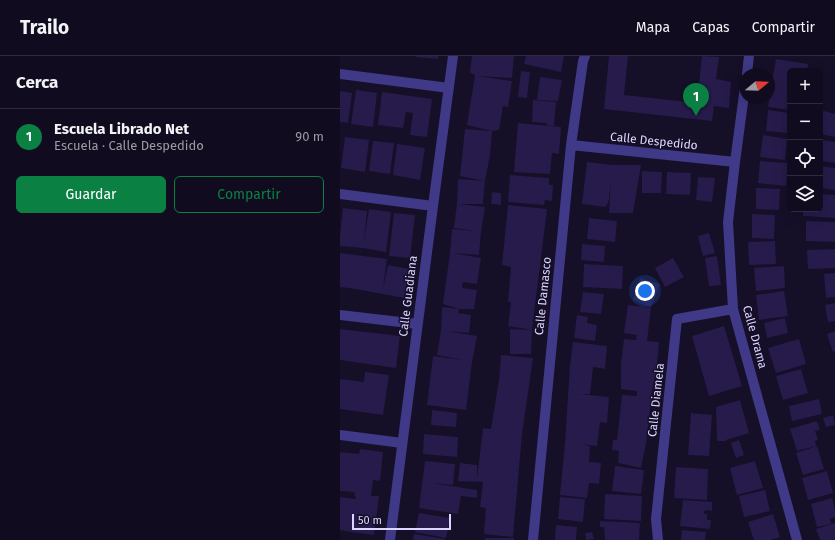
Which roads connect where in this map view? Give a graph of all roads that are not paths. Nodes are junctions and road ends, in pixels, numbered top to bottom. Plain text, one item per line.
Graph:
1 (453, 56) edge
2 (585, 56) edge
3 (749, 56) edge
4 (748, 68) edge
5 (340, 74) edge
6 (449, 88) junction
7 (743, 104) edge
8 (571, 145) junction
9 (734, 162) junction
10 (340, 194) edge
11 (433, 206) junction
12 (733, 309) junction
13 (340, 314) edge
14 (417, 324) junction
15 (340, 435) edge
16 (402, 443) junction
17 (390, 540) edge
18 (533, 540) edge
19 (658, 540) edge
20 (797, 540) edge

1 - 6 street, Calle Guadiana
2 - 8 street, Calle Damasco
3 - 4 street
5 - 6 street
6 - 11 street, Calle Guadiana
7 - 9 street, Calle Drama
8 - 9 street, Calle Despedido
8 - 18 street, Calle Damasco
9 - 12 street, Calle Drama
10 - 11 street
11 - 14 street, Calle Guadiana
12 - 19 street, Calle Diamela
12 - 20 street, Calle Drama
13 - 14 street
14 - 16 street, Calle Guadiana
15 - 16 street
16 - 17 street, Calle Guadiana

